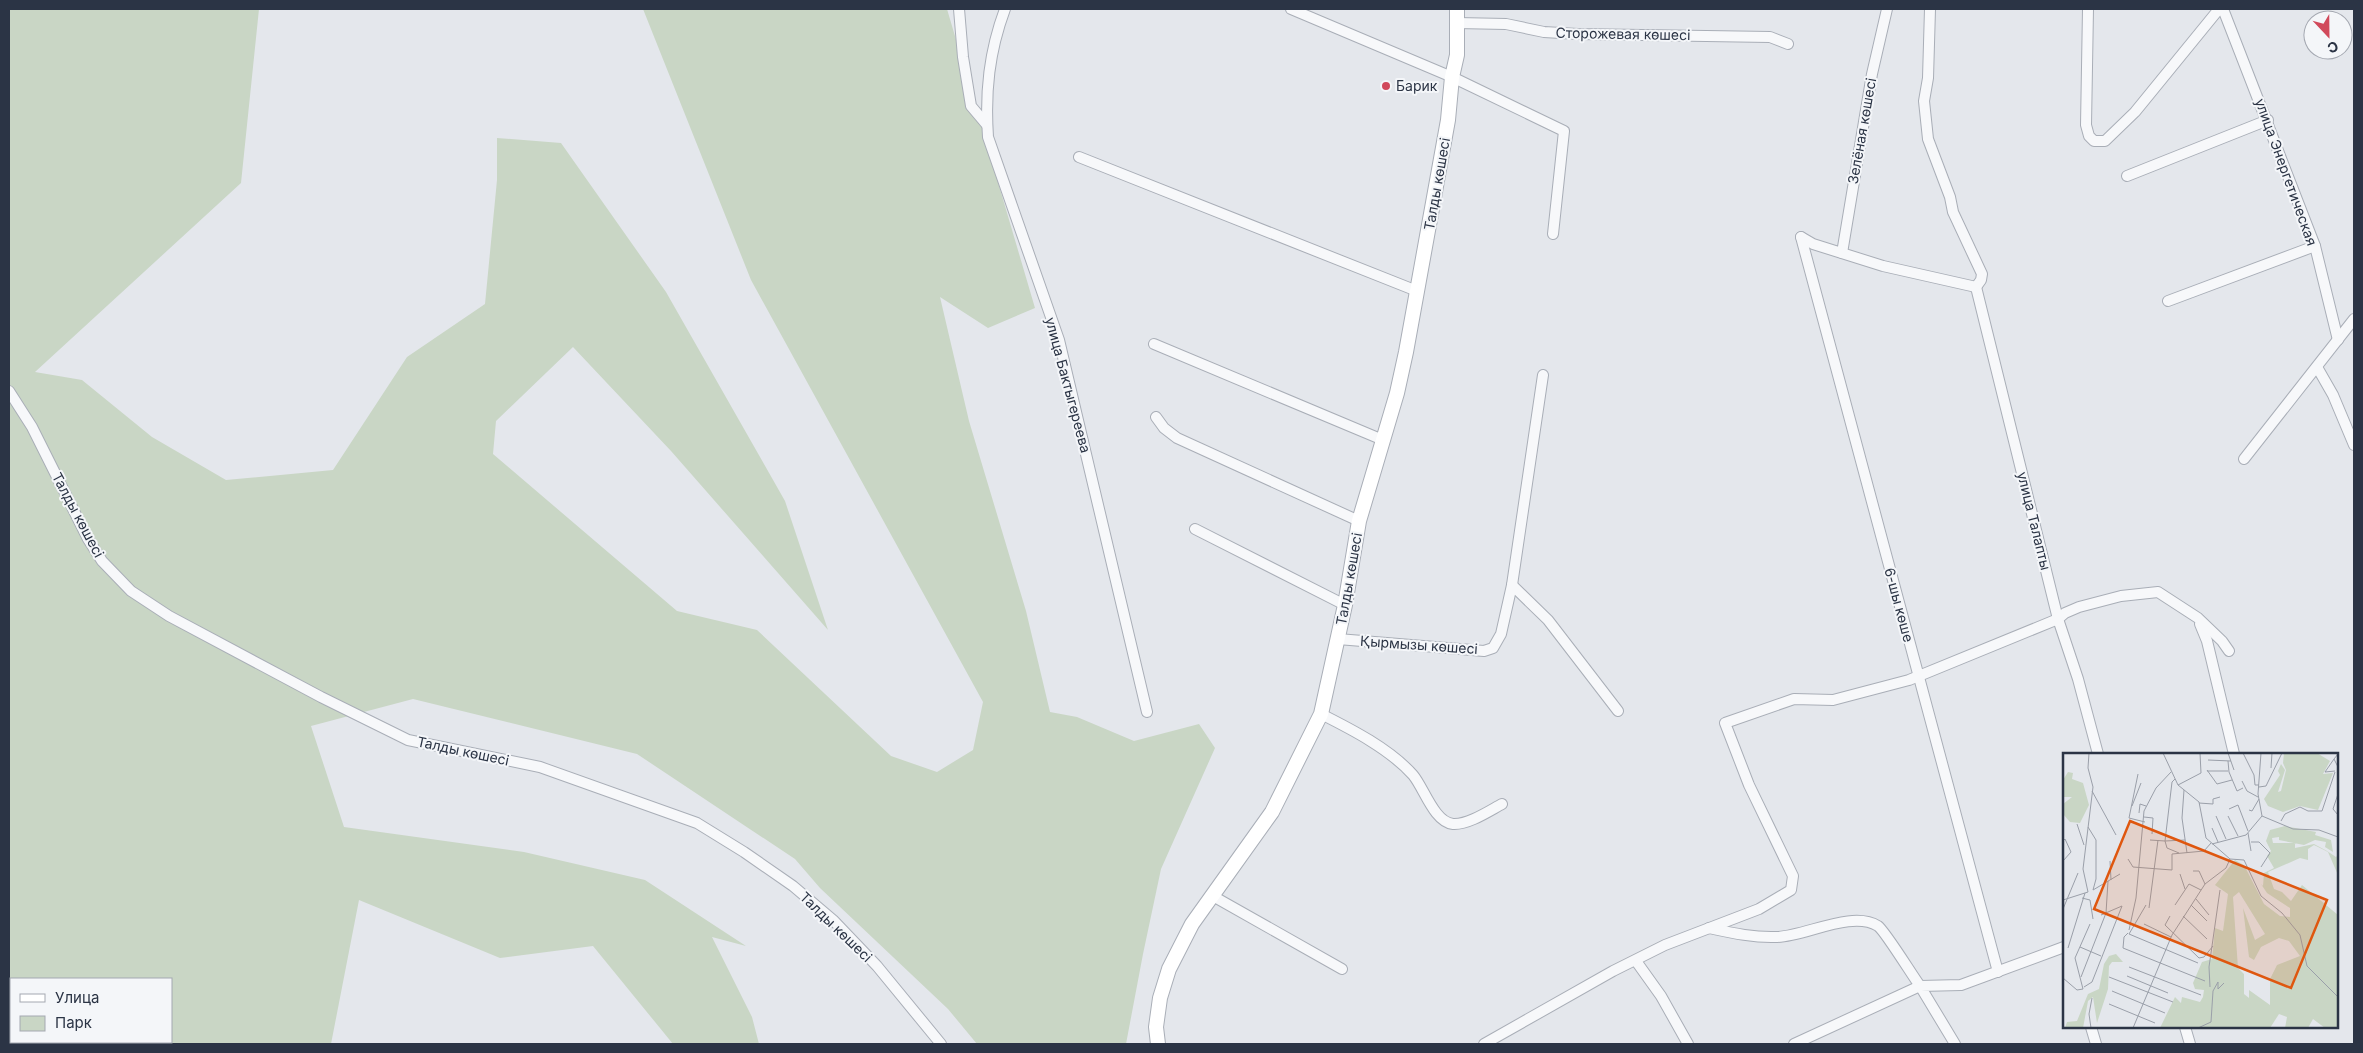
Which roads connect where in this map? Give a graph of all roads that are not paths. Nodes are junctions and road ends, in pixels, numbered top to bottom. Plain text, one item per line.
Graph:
1 (959, 9) edge
2 (1005, 9) edge
3 (1291, 9) edge
4 (1457, 9) edge
5 (1887, 9) edge
6 (1930, 9) edge
7 (2088, 9) edge
8 (2219, 9) edge
9 (2223, 9) edge
10 (1457, 23) junction
11 (1788, 44) dead end
12 (1452, 77) junction
13 (2268, 120) junction
14 (988, 125) junction
15 (1079, 157) dead end
16 (2127, 176) dead end
17 (1553, 234) dead end
18 (2314, 246) junction
19 (1842, 253) junction
20 (1978, 283) junction
21 (1417, 291) junction
22 (2168, 301) dead end
23 (2354, 319) edge
24 (2338, 340) junction
25 (1154, 344) dead end
26 (2317, 367) junction
27 (1543, 375) dead end
28 (9, 391) edge
29 (1156, 417) dead end
30 (1383, 440) junction
31 (2354, 445) edge
32 (2244, 459) dead end
33 (1359, 521) junction
34 (1195, 529) dead end
35 (1512, 585) junction
36 (1345, 605) junction
37 (2198, 618) junction
38 (2058, 619) junction
39 (1338, 639) junction
40 (2229, 651) dead end
41 (1918, 676) junction
42 (1618, 711) dead end
43 (1147, 712) dead end
44 (1321, 714) junction
45 (2098, 753) edge
46 (2234, 753) edge
47 (1502, 804) dead end
48 (1211, 895) junction
49 (1708, 928) junction
50 (2063, 948) edge
51 (1636, 961) junction
52 (1342, 969) dead end
53 (1998, 972) junction
54 (1920, 986) junction
55 (2091, 1028) edge
56 (2185, 1028) edge
57 (1798, 1043) edge
58 (941, 1044) edge
59 (1158, 1044) edge
60 (1484, 1044) edge
61 (1688, 1044) edge
62 (1954, 1044) edge
63 (2096, 1044) edge
64 (2190, 1044) edge

1 - 14 street
2 - 14 street, улица Бактыгереева
3 - 12 street
4 - 10 street, Талды көшесі
5 - 19 street, Зелёная көшесі
6 - 20 street, улица Талапты
7 - 8 street
9 - 13 street, улица Энергетическая
10 - 11 street, Сторожевая көшесі
10 - 12 street, Талды көшесі
12 - 17 street
12 - 21 street, Талды көшесі
13 - 16 street
13 - 18 street, улица Энергетическая
14 - 43 street, улица Бактыгереева
15 - 21 street
18 - 22 street
18 - 24 street, улица Энергетическая
19 - 20 street
19 - 41 street, 6-шы көше
20 - 38 street, улица Талапты
21 - 30 street, Талды көшесі
23 - 24 street
24 - 26 street
25 - 30 street
26 - 31 street
26 - 32 street
27 - 35 street, Қырмызы көшесі
28 - 58 street, Талды көшесі
29 - 33 street
30 - 33 street, Талды көшесі
33 - 36 street, Талды көшесі
34 - 36 street
35 - 39 street, Қырмызы көшесі
35 - 42 street
36 - 39 street, Талды көшесі
37 - 38 street
37 - 40 street
37 - 46 street
38 - 41 street
38 - 45 street, улица Талапты
39 - 44 street, Талды көшесі
41 - 49 street
41 - 53 street, 6-шы көше
44 - 47 street
44 - 48 street, Талды көшесі
48 - 52 street
48 - 59 street, Талды көшесі
49 - 51 street
49 - 54 street
50 - 53 street
51 - 60 street
51 - 61 street
53 - 54 street
54 - 57 street
54 - 62 street
55 - 63 street
56 - 64 street

